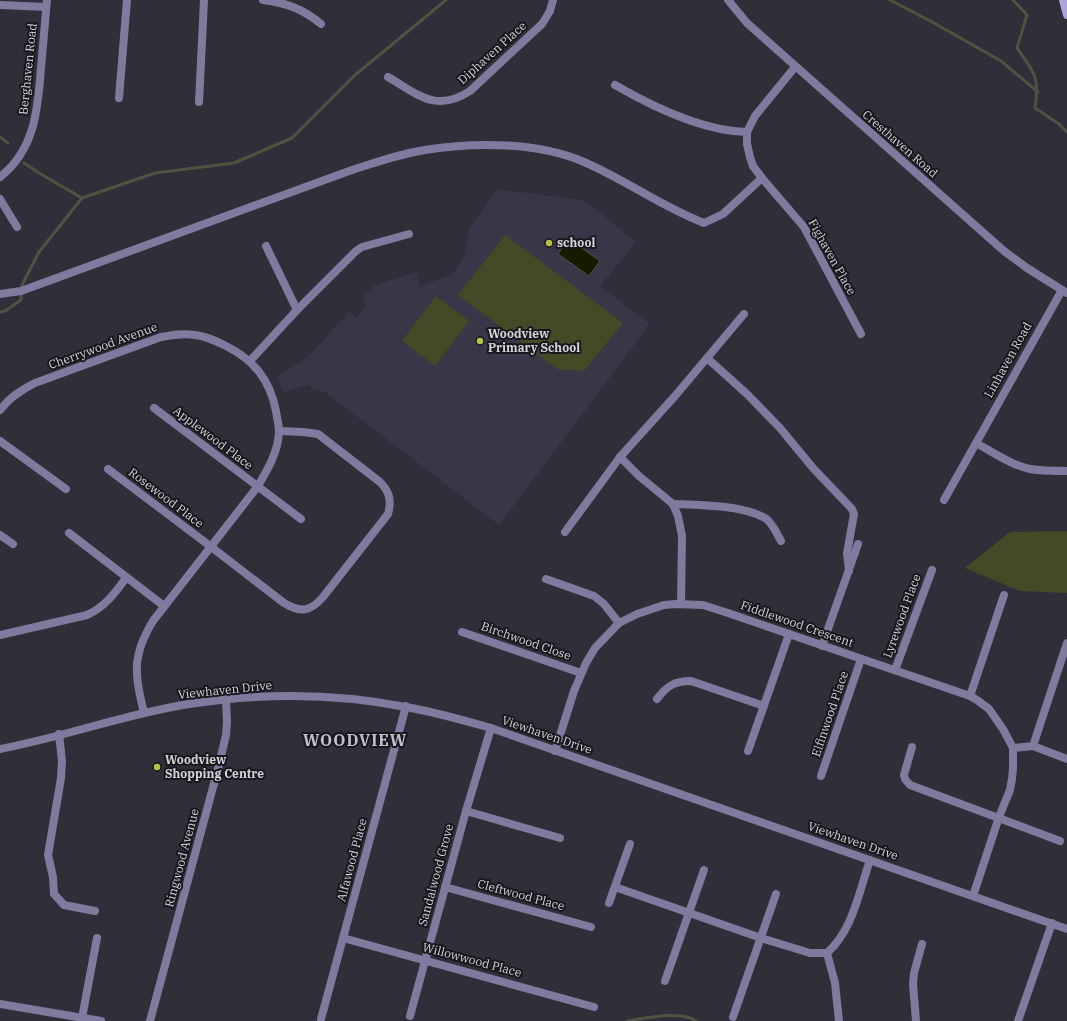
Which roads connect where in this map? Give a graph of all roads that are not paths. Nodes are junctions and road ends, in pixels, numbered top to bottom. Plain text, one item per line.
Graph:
1 (126, 0) edge
2 (204, 0) edge
3 (263, 0) edge
4 (553, 0) edge
5 (728, 0) edge
6 (1063, 0) edge
7 (47, 4) edge
8 (0, 5) edge
9 (1067, 15) edge
10 (321, 24) dead end
11 (795, 68) junction
12 (388, 78) dead end
13 (615, 85) dead end
14 (119, 98) dead end
15 (200, 102) dead end
16 (747, 132) junction
17 (0, 177) edge
18 (762, 178) junction
19 (0, 199) edge
20 (17, 227) dead end
21 (409, 234) dead end
22 (266, 246) dead end
23 (1064, 291) edge
24 (0, 294) edge
25 (297, 310) junction
26 (744, 314) dead end
27 (861, 334) dead end
28 (707, 358) junction
29 (250, 361) junction
30 (154, 408) dead end
31 (0, 410) edge
32 (279, 431) junction
33 (0, 441) edge
34 (976, 443) junction
35 (620, 458) junction
36 (108, 469) dead end
37 (1067, 471) edge
38 (258, 486) junction
39 (66, 489) dead end
40 (944, 500) dead end
41 (673, 504) junction
42 (301, 519) dead end
43 (565, 532) dead end
44 (69, 533) dead end
45 (0, 535) edge
46 (781, 541) dead end
47 (13, 544) dead end
48 (858, 544) dead end
49 (210, 546) junction
50 (932, 570) dead end
51 (849, 571) junction
52 (126, 578) junction
53 (546, 579) dead end
54 (1004, 595) dead end
55 (680, 604) junction
56 (164, 606) junction
57 (619, 623) junction
58 (462, 632) dead end
59 (789, 634) junction
60 (0, 635) edge
61 (1067, 643) edge
62 (822, 646) junction
63 (861, 659) junction
64 (895, 670) junction
65 (581, 673) junction
66 (970, 696) junction
67 (656, 698) dead end
68 (226, 700) junction
69 (406, 706) junction
70 (764, 706) junction
71 (144, 713) junction
72 (491, 728) junction
73 (59, 734) junction
74 (1033, 746) junction
75 (912, 747) dead end
76 (1012, 748) junction
77 (0, 749) edge
78 (555, 750) junction
79 (748, 751) dead end
80 (1067, 759) edge
81 (821, 776) dead end
82 (466, 811) junction
83 (999, 817) junction
84 (560, 838) dead end
85 (1060, 841) dead end
86 (630, 844) dead end
87 (870, 860) junction
88 (704, 870) dead end
89 (445, 887) junction
90 (614, 887) junction
91 (776, 894) dead end
92 (972, 896) junction
93 (609, 903) dead end
94 (95, 911) dead end
95 (689, 913) junction
96 (1052, 923) junction
97 (592, 927) dead end
98 (1067, 929) edge
99 (97, 938) dead end
100 (343, 938) junction
101 (761, 938) junction
102 (922, 944) dead end
103 (827, 953) junction
104 (425, 960) junction
105 (665, 981) dead end
106 (0, 1004) edge
107 (594, 1007) dead end
108 (410, 1016) dead end
109 (733, 1017) dead end
110 (82, 1018) junction
111 (321, 1019) dead end
112 (101, 1021) edge
113 (150, 1021) edge
114 (839, 1021) edge
115 (916, 1021) edge
116 (1018, 1021) edge

1 - 14 street
2 - 15 street
3 - 10 street
4 - 12 street, Diphaven Place
5 - 11 street, Cresthaven Road
6 - 9 main road
7 - 8 street
7 - 17 street, Berghaven Road
11 - 16 street
11 - 23 street, Cresthaven Road
13 - 16 street
16 - 18 street, Fighaven Place
18 - 24 street
18 - 27 street, Fighaven Place
19 - 20 street
21 - 25 street
22 - 25 street
23 - 34 street, Linhaven Road
25 - 29 street
26 - 28 street
28 - 35 street
28 - 51 street
29 - 31 street, Cherrywood Avenue
29 - 32 street, Cherrywood Avenue
30 - 38 street, Applewood Place
32 - 38 street, Cherrywood Avenue
32 - 49 street, Rosewood Place
33 - 39 street
34 - 37 street
34 - 40 street, Linhaven Road
35 - 41 street
35 - 43 street
36 - 49 street, Rosewood Place
38 - 42 street
38 - 49 street, Cherrywood Avenue
41 - 46 street
41 - 55 street
44 - 52 street
45 - 47 street
48 - 51 street
49 - 56 street, Cherrywood Avenue
50 - 64 street, Lyrewood Place
51 - 62 street
52 - 56 street
52 - 60 street
53 - 57 street
54 - 66 street
55 - 57 street, Fiddlewood Crescent
55 - 59 street, Fiddlewood Crescent
56 - 71 street, Cherrywood Avenue
57 - 65 street, Fiddlewood Crescent
58 - 65 street, Birchwood Close
59 - 62 street, Fiddlewood Crescent
59 - 70 street
61 - 74 street
62 - 63 street, Fiddlewood Crescent
63 - 64 street, Fiddlewood Crescent
63 - 81 street, Elfinwood Place
64 - 66 street, Fiddlewood Crescent
65 - 78 street, Fiddlewood Crescent
66 - 76 street, Fiddlewood Crescent
67 - 70 street
68 - 69 street, Viewhaven Drive
68 - 71 street, Viewhaven Drive
68 - 113 street, Ringwood Avenue
69 - 72 street, Viewhaven Drive
69 - 100 street, Alfawood Place
70 - 79 street
71 - 73 street, Viewhaven Drive
72 - 78 street, Viewhaven Drive
72 - 82 street, Sandalwood Grove
73 - 77 street, Viewhaven Drive
73 - 94 street
74 - 76 street
74 - 80 street
75 - 83 street
76 - 83 street, Fiddlewood Crescent
78 - 87 street, Viewhaven Drive
82 - 84 street, Sandalwood Grove
82 - 89 street, Sandalwood Grove
83 - 85 street
83 - 92 street, Fiddlewood Crescent
86 - 90 street
87 - 92 street, Viewhaven Drive
87 - 103 street
88 - 95 street
89 - 97 street, Cleftwood Place
89 - 104 street, Sandalwood Grove
90 - 93 street
90 - 95 street
91 - 101 street
92 - 96 street, Viewhaven Drive
95 - 101 street
95 - 105 street
96 - 98 street, Viewhaven Drive
96 - 116 street
99 - 110 street
100 - 104 street, Willowwood Place
100 - 111 street, Alfawood Place
101 - 103 street
101 - 109 street
102 - 115 street
103 - 114 street
104 - 107 street, Willowwood Place
104 - 108 street, Sandalwood Grove
106 - 110 street
110 - 112 street

